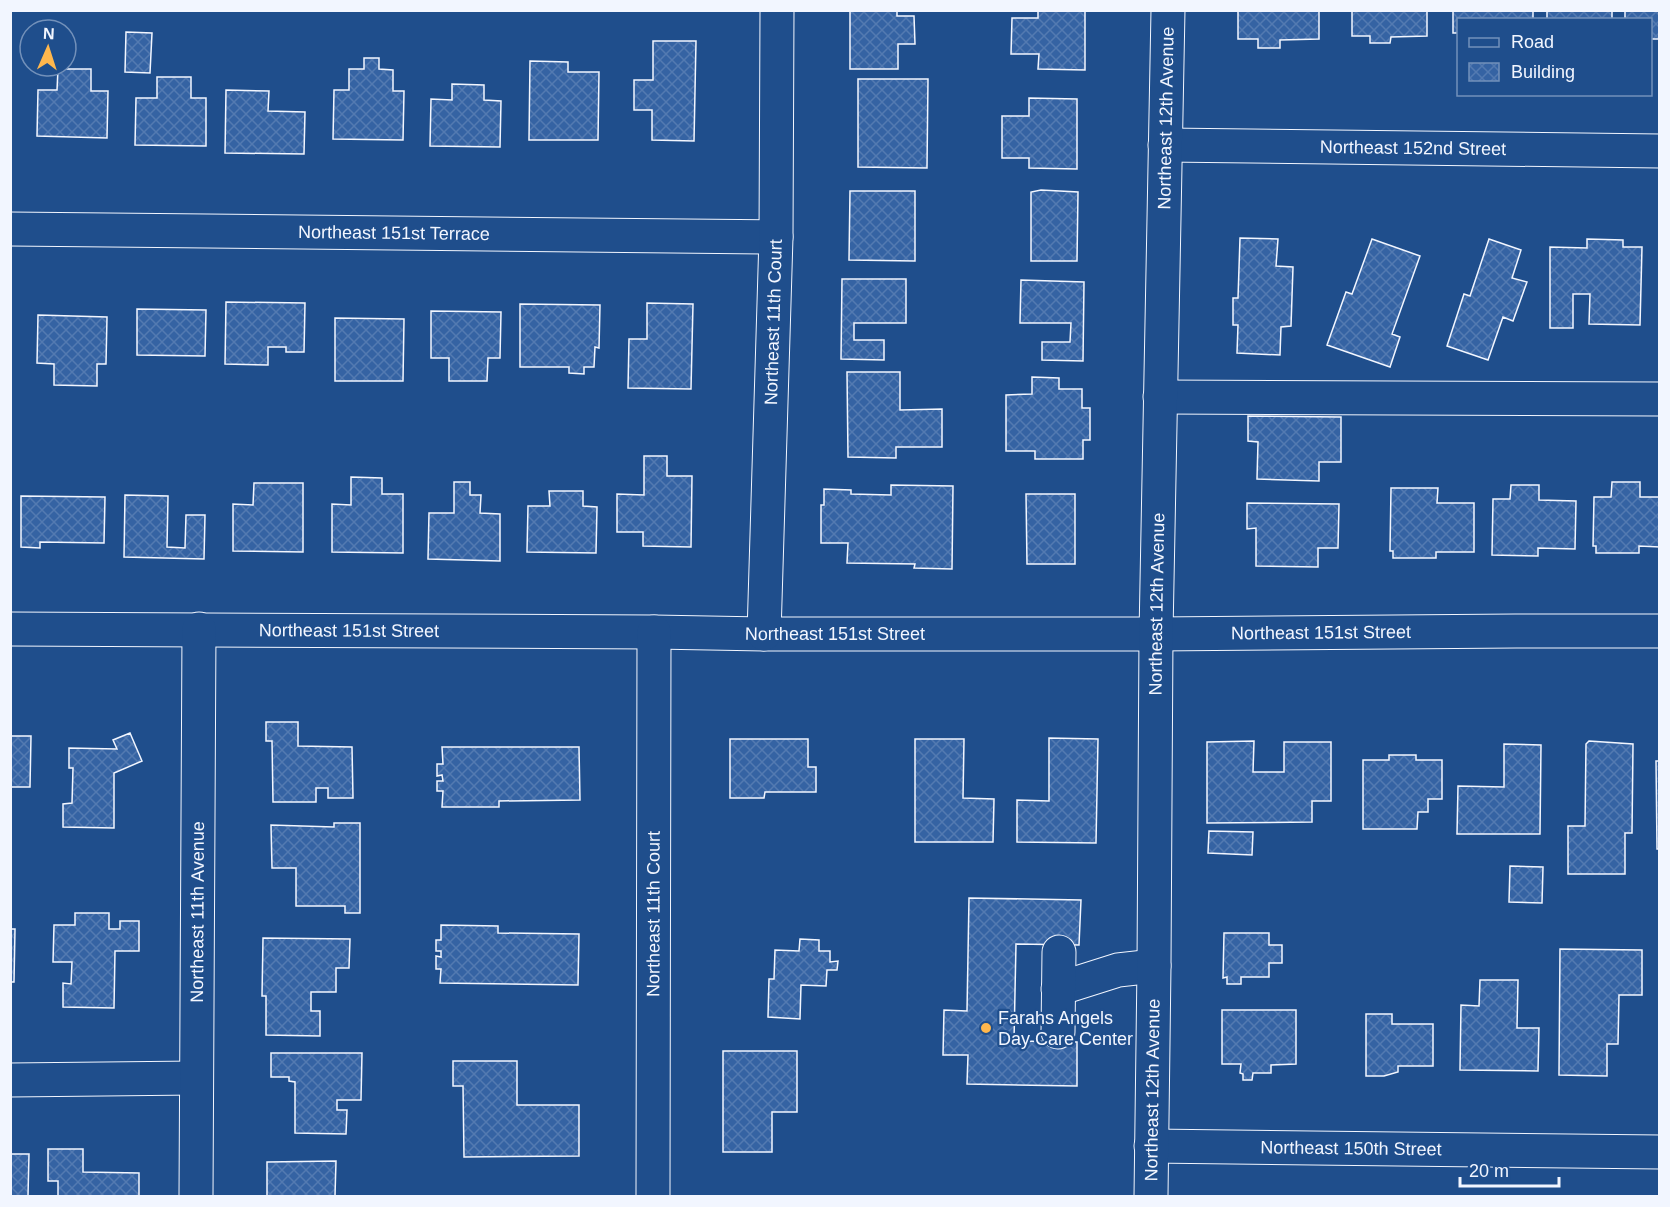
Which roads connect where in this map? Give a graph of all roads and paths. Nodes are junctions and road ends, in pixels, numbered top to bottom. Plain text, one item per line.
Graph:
1 (777, 10) edge
2 (1168, 10) edge
3 (1165, 145) junction
4 (1659, 151) edge
5 (10, 229) edge
6 (776, 237) junction
7 (1160, 397) junction
8 (1659, 399) edge
9 (10, 629) edge
10 (199, 629) junction
11 (654, 632) junction
12 (1659, 632) edge
13 (764, 634) junction
14 (1156, 634) junction
15 (1059, 952) dead end
16 (1154, 966) junction
17 (1058, 989) junction
18 (1058, 1032) dead end
19 (196, 1078) junction
20 (10, 1080) edge
21 (1151, 1146) junction
22 (1659, 1152) edge
23 (196, 1197) edge
24 (654, 1197) edge
25 (1150, 1197) edge

1 - 6 street, Northeast 11th Court
2 - 3 street, Northeast 12th Avenue
3 - 4 street, Northeast 152nd Street
3 - 7 street, Northeast 12th Avenue
5 - 6 street, Northeast 151st Terrace
6 - 13 street, Northeast 11th Court
7 - 8 street
7 - 14 street, Northeast 12th Avenue
9 - 10 street, Northeast 151st Street
10 - 11 street, Northeast 151st Street
10 - 19 street, Northeast 11th Avenue
11 - 13 street, Northeast 151st Street
11 - 24 street, Northeast 11th Court
12 - 14 street, Northeast 151st Street
13 - 14 street, Northeast 151st Street
14 - 16 street, Northeast 12th Avenue
15 - 17 street
16 - 17 street
16 - 21 street, Northeast 12th Avenue
17 - 18 street
19 - 20 street
19 - 23 street, Northeast 11th Avenue
21 - 22 street, Northeast 150th Street
21 - 25 street, Northeast 12th Avenue

